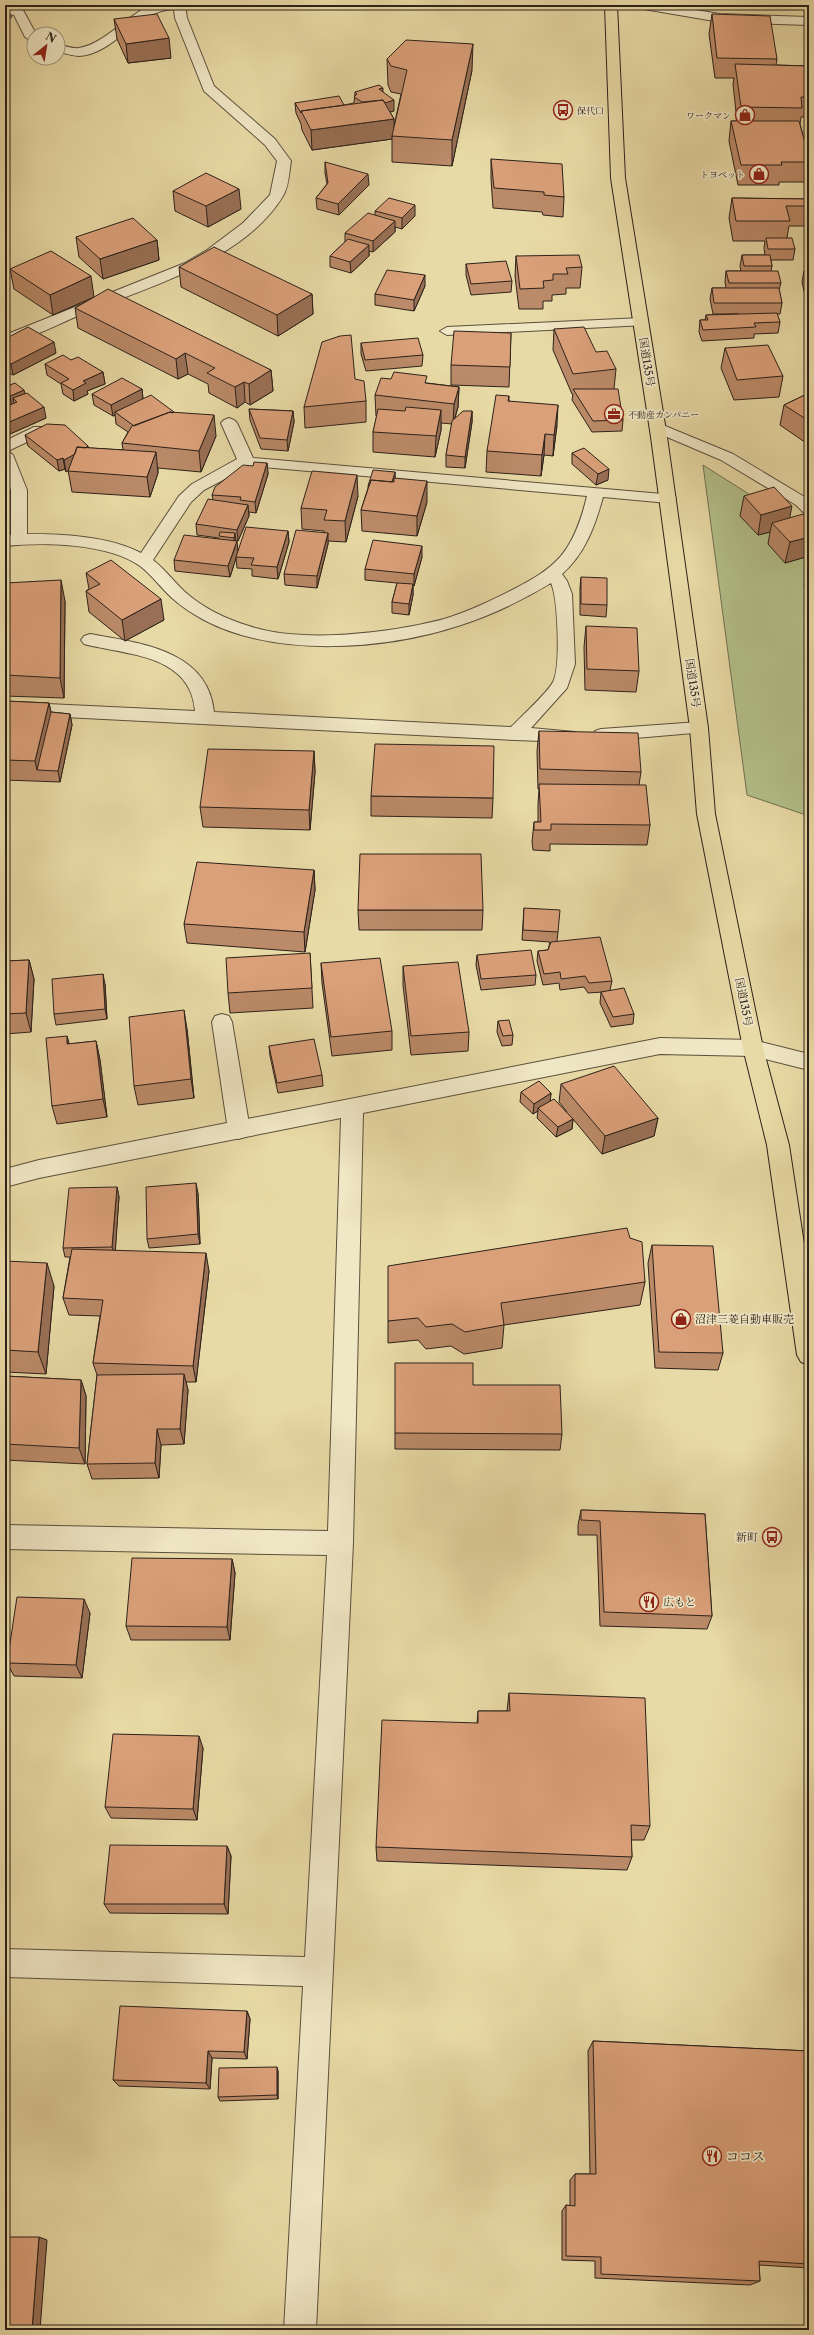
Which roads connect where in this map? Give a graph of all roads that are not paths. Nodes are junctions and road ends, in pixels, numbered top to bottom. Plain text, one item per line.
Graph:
1 (179, 5) edge
2 (611, 5) edge
3 (644, 5) edge
4 (5, 9) edge
5 (809, 21) edge
6 (26, 28) edge
7 (66, 50) edge
8 (641, 322) junction
9 (447, 331) dead end
10 (5, 340) edge
11 (229, 423) dead end
12 (658, 428) junction
13 (40, 430) edge
14 (5, 447) edge
15 (5, 455) edge
16 (247, 463) junction
17 (596, 493) junction
18 (668, 498) junction
19 (809, 509) edge
20 (12, 540) edge
21 (144, 561) junction
22 (552, 574) junction
23 (90, 640) dead end
24 (5, 708) edge
25 (205, 718) junction
26 (699, 728) junction
27 (515, 734) junction
28 (222, 1022) dead end
29 (754, 1048) junction
30 (809, 1062) edge
31 (352, 1107) junction
32 (239, 1130) junction
33 (5, 1178) edge
34 (809, 1355) edge
35 (5, 1537) edge
36 (340, 1543) junction
37 (5, 1963) edge
38 (318, 1972) junction
39 (300, 2330) edge

1 - 7 street
1 - 10 street
2 - 8 highway, 国道135号
3 - 5 street
4 - 6 street
8 - 9 street
8 - 12 highway, 国道135号
11 - 16 street
12 - 18 highway, 国道135号
12 - 19 street
13 - 14 street
15 - 20 street
16 - 17 street
16 - 21 street
17 - 18 street
17 - 22 street
18 - 26 highway, 国道135号
20 - 21 street
21 - 22 street
22 - 27 street
23 - 25 street
24 - 25 street
25 - 27 street
26 - 27 street
26 - 29 highway, 国道135号
28 - 32 street
29 - 30 street
29 - 31 street
29 - 34 highway, 国道135号
31 - 32 street
31 - 36 street
32 - 33 street
35 - 36 street
36 - 38 street
37 - 38 street
38 - 39 street

